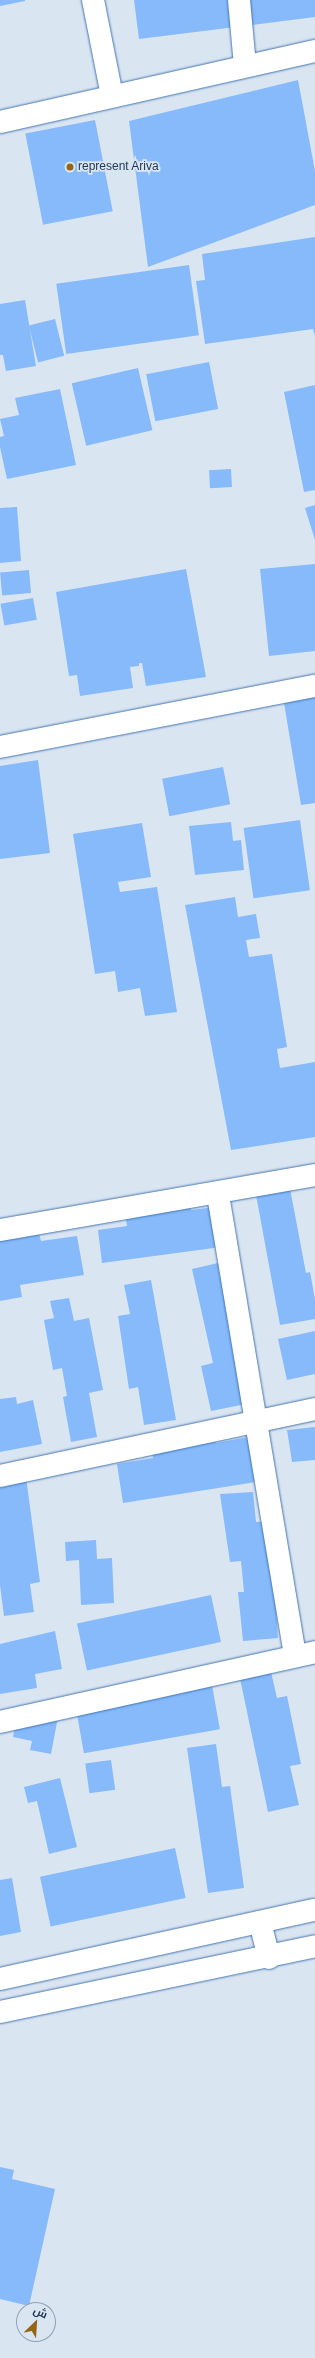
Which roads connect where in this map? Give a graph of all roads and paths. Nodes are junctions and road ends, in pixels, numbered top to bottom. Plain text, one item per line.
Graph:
1 (93, 0) edge
2 (239, 0) edge
3 (315, 51) edge
4 (245, 66) junction
5 (112, 96) junction
6 (0, 122) edge
7 (315, 686) edge
8 (0, 747) edge
9 (315, 1175) edge
10 (218, 1195) junction
11 (0, 1230) edge
12 (315, 1409) edge
13 (257, 1420) junction
14 (0, 1476) edge
15 (305, 1654) edge
16 (0, 1722) edge
17 (315, 1910) edge
18 (260, 1922) junction
19 (315, 1946) edge
20 (269, 1958) junction
21 (25, 1973) junction
22 (0, 1979) edge
23 (28, 2006) junction
24 (0, 2012) edge

1 - 5 street
2 - 4 street
3 - 4 street
4 - 5 street
5 - 6 street
7 - 8 street
9 - 10 street
10 - 11 street
10 - 13 street
12 - 13 street
13 - 14 street
13 - 15 street
15 - 16 street
17 - 18 street
18 - 20 street
18 - 21 street
19 - 20 street
20 - 23 street
21 - 22 street
21 - 23 street
23 - 24 street

